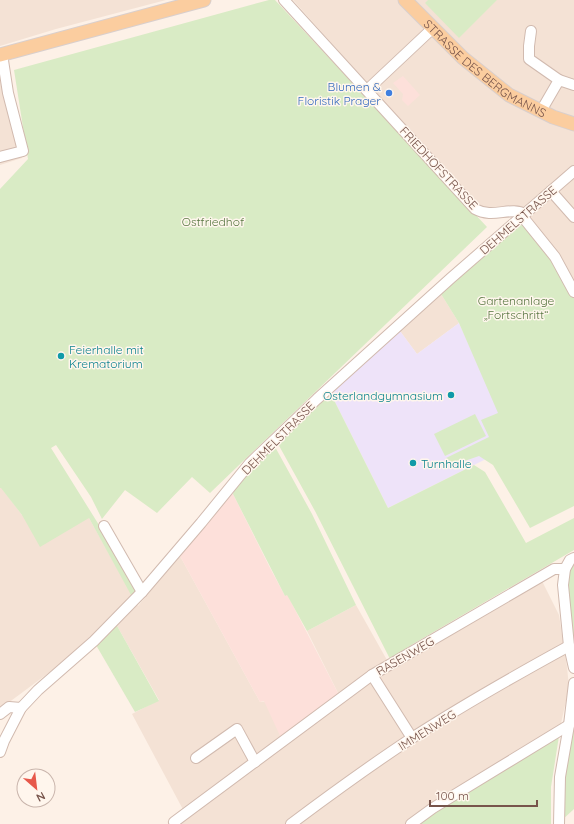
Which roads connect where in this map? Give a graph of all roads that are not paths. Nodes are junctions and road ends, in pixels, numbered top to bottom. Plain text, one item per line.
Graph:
1 (204, 0) edge
2 (284, 0) edge
3 (405, 0) edge
4 (433, 28) junction
5 (531, 31) dead end
6 (1, 54) edge
7 (559, 80) junction
8 (574, 85) edge
9 (367, 90) junction
10 (4, 94) edge
11 (541, 111) junction
12 (574, 124) edge
13 (0, 157) edge
14 (574, 170) edge
15 (551, 191) junction
16 (524, 215) junction
17 (574, 217) edge
18 (574, 292) edge
19 (104, 526) dead end
20 (574, 558) edge
21 (565, 569) junction
22 (142, 592) junction
23 (569, 646) junction
24 (574, 668) edge
25 (372, 676) junction
26 (574, 683) edge
27 (21, 708) junction
28 (0, 714) edge
29 (569, 725) junction
30 (412, 738) junction
31 (0, 752) edge
32 (196, 758) dead end
33 (255, 762) junction
34 (174, 823) edge
35 (291, 824) edge
36 (411, 824) edge
37 (559, 824) edge

1 - 6 main road
2 - 9 street, FRIEDHOFSTRASSE
3 - 4 main road, STRASSE DES BERGMANNS
4 - 9 street
4 - 11 main road, STRASSE DES BERGMANNS
5 - 7 street
6 - 10 street
7 - 8 street
7 - 11 street
9 - 16 street, FRIEDHOFSTRASSE
10 - 13 street
11 - 12 main road, STRASSE DES BERGMANNS
14 - 15 street, DEHMELSTRASSE
15 - 16 street, DEHMELSTRASSE
15 - 17 street
16 - 18 street
16 - 22 street, DEHMELSTRASSE
19 - 22 street
20 - 21 street
21 - 23 street
21 - 25 street, RASENWEG
22 - 27 street, DEHMELSTRASSE
23 - 24 street
23 - 30 street, IMMENWEG
25 - 30 street
25 - 33 street, RASENWEG
26 - 29 street
27 - 28 street
27 - 31 street, DEHMELSTRASSE
29 - 36 street
29 - 37 street
30 - 35 street, IMMENWEG
32 - 33 street
33 - 34 street, RASENWEG

